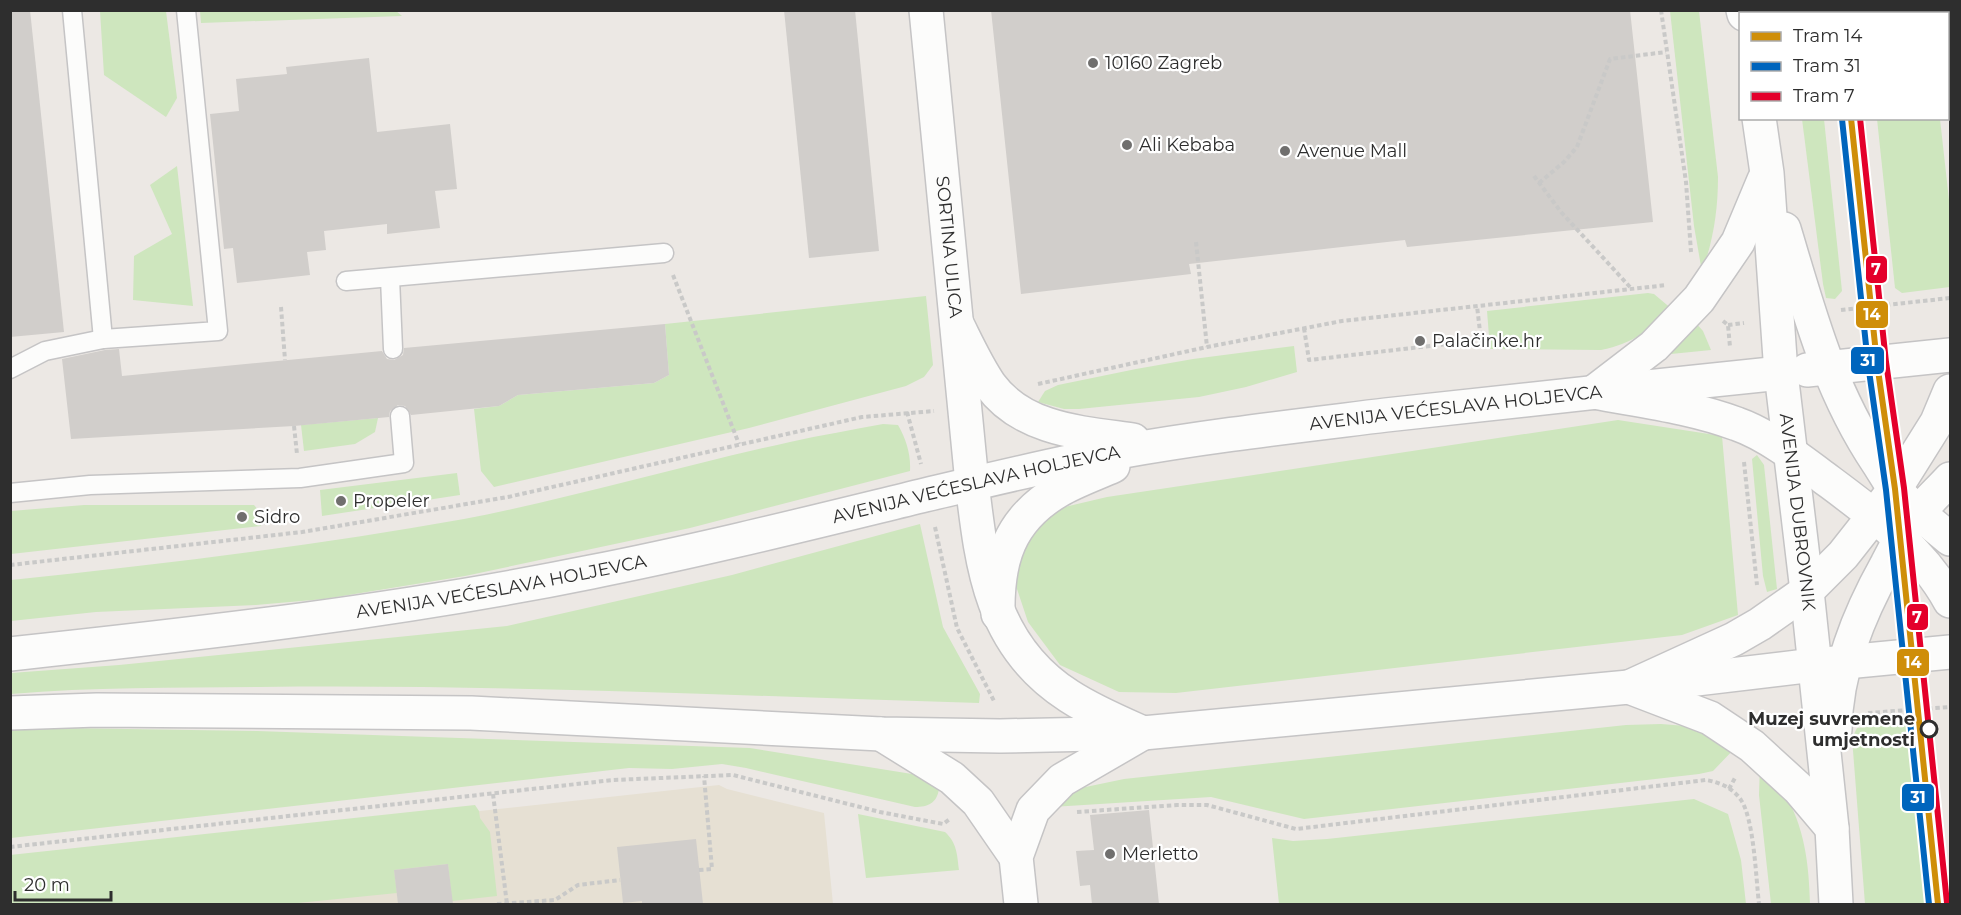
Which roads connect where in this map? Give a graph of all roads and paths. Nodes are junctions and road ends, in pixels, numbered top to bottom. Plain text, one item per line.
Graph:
1 (72, 10) edge
2 (186, 10) edge
3 (926, 10) edge
4 (1661, 10) edge
5 (1666, 52) junction
6 (1759, 120) edge
7 (1767, 173) junction
8 (1534, 176) dead end
9 (1539, 183) junction
10 (1196, 242) dead end
11 (664, 253) joint
12 (1691, 261) dead end
13 (390, 278) junction
14 (346, 281) dead end
15 (1674, 285) dead end
16 (1630, 288) junction
17 (1950, 298) edge
18 (1477, 306) junction
19 (280, 307) dead end
20 (1863, 308) dead end
21 (1751, 322) dead end
22 (957, 324) junction
23 (1728, 325) dead end
24 (1304, 328) junction
25 (102, 339) junction
26 (1208, 347) junction
27 (393, 350) dead end
28 (1950, 355) edge
29 (285, 360) dead end
30 (1827, 368) junction
31 (10, 369) edge
32 (1781, 373) junction
33 (1035, 385) dead end
34 (1950, 391) edge
35 (1594, 392) junction
36 (937, 411) dead end
37 (907, 412) junction
38 (400, 416) dead end
39 (739, 444) junction
40 (1164, 444) junction
41 (1743, 453) dead end
42 (1792, 453) junction
43 (921, 466) dead end
44 (1950, 479) edge
45 (972, 483) junction
46 (1895, 489) junction
47 (10, 493) edge
48 (1874, 515) junction
49 (934, 519) dead end
50 (1909, 526) junction
51 (1950, 539) edge
52 (10, 565) edge
53 (1757, 587) dead end
54 (1807, 591) junction
55 (1950, 601) edge
56 (998, 614) junction
57 (1950, 652) edge
58 (10, 654) edge
59 (1829, 664) junction
60 (1629, 687) junction
61 (1950, 707) edge
62 (998, 710) dead end
63 (10, 713) edge
64 (1865, 713) dead end
65 (1143, 733) junction
66 (880, 734) junction
67 (704, 776) junction
68 (493, 794) junction
69 (1072, 813) dead end
70 (957, 815) dead end
71 (1832, 828) junction
72 (10, 847) edge
73 (1016, 857) junction
74 (699, 870) dead end
75 (620, 880) dead end
76 (497, 904) edge
77 (507, 904) edge
78 (1021, 904) edge
79 (1759, 904) edge
80 (1836, 904) edge

1 - 25 lane
2 - 25 lane
3 - 22 street, SORTINA ULICA
4 - 5 path
5 - 9 path
5 - 12 path
6 - 7 street, AVENIJA DUBROVNIK
7 - 30 street
7 - 32 street, AVENIJA DUBROVNIK
7 - 35 street
8 - 9 path
9 - 16 path
10 - 26 path
11 - 13 lane
11 - 39 path
13 - 14 lane
13 - 27 lane
15 - 16 path
16 - 18 path
17 - 20 path
18 - 24 path
18 - 24 path
19 - 29 path
21 - 23 path
22 - 40 street
22 - 45 street, SORTINA ULICA
24 - 26 path
25 - 31 lane
26 - 33 path
28 - 30 street, AVENIJA VEĆESLAVA HOLJEVCA
30 - 32 street, AVENIJA VEĆESLAVA HOLJEVCA
30 - 46 street
32 - 35 street, AVENIJA VEĆESLAVA HOLJEVCA
32 - 42 street, AVENIJA DUBROVNIK
34 - 46 street
35 - 40 street, AVENIJA VEĆESLAVA HOLJEVCA
35 - 42 street
36 - 37 path
37 - 39 path
37 - 43 path
38 - 47 lane
39 - 52 path
40 - 45 street, AVENIJA VEĆESLAVA HOLJEVCA
40 - 56 street
41 - 53 path
42 - 48 street
42 - 54 street, AVENIJA DUBROVNIK
44 - 50 street
45 - 56 street, SORTINA ULICA
45 - 58 street, AVENIJA VEĆESLAVA HOLJEVCA
46 - 48 street
46 - 50 street
48 - 50 street
48 - 54 street
49 - 62 path
50 - 51 street
50 - 55 street
50 - 59 street
54 - 59 street, AVENIJA DUBROVNIK
54 - 60 street
56 - 65 street, SORTINA ULICA
57 - 59 street
59 - 60 street
59 - 71 street, AVENIJA DUBROVNIK
60 - 65 street
60 - 71 street
61 - 64 path
63 - 66 street
65 - 66 street
65 - 73 street
66 - 73 street
67 - 68 path
67 - 70 path
67 - 74 path
68 - 72 path
68 - 77 path
69 - 79 path
71 - 80 street, AVENIJA DUBROVNIK
73 - 78 street
75 - 77 path
76 - 77 path

